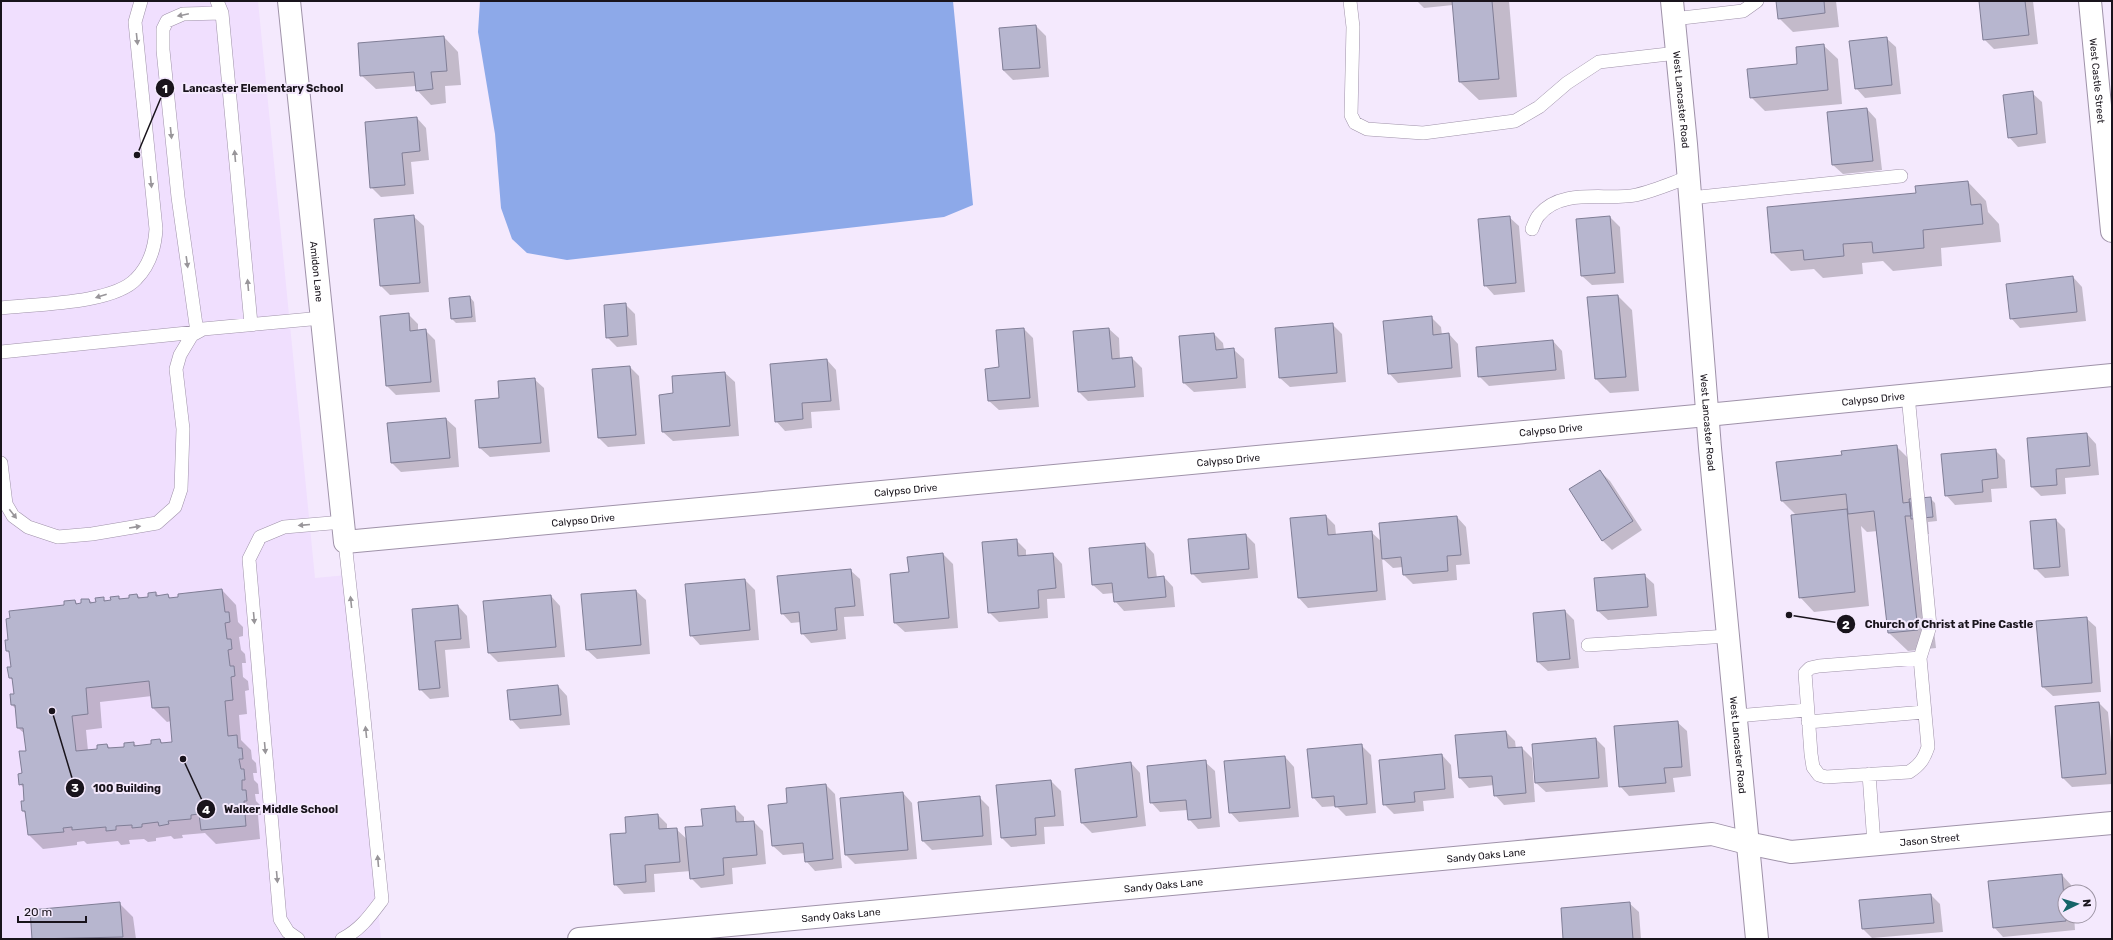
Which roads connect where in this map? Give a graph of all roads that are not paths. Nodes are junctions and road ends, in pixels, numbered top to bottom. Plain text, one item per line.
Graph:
1 (141, 1) edge
2 (289, 1) edge
3 (1350, 1) edge
4 (1757, 1) edge
5 (2090, 1) edge
6 (219, 7) edge
7 (1673, 10) edge
8 (1677, 53) junction
9 (1901, 176) dead end
10 (1689, 177) junction
11 (1690, 198) junction
12 (1532, 228) dead end
13 (2112, 231) edge
14 (1, 308) edge
15 (322, 318) junction
16 (251, 324) junction
17 (197, 332) junction
18 (1, 352) edge
19 (2112, 375) edge
20 (1908, 395) junction
21 (1707, 415) junction
22 (1, 463) edge
23 (344, 532) junction
24 (1728, 636) junction
25 (1588, 645) dead end
26 (1920, 658) junction
27 (1924, 712) junction
28 (1736, 716) junction
29 (1808, 716) junction
30 (1869, 774) junction
31 (2112, 823) edge
32 (1748, 843) junction
33 (1874, 844) junction
34 (293, 936) edge
35 (342, 939) edge
36 (579, 939) edge
37 (1757, 939) edge

1 -> 14 lane
2 - 15 street, Amidon Lane
3 - 8 lane
4 - 7 lane
5 - 13 street, West Castle Street
16 -> 6 lane
6 -> 17 lane
7 - 8 street, West Lancaster Road
8 - 10 street, West Lancaster Road
9 - 11 lane
10 - 11 street, West Lancaster Road
10 - 12 lane
11 - 21 street, West Lancaster Road
15 - 16 lane
15 - 23 street, Amidon Lane
16 - 17 lane
17 - 18 lane
22 -> 17 lane
19 - 20 street, Calypso Drive
20 - 21 street, Calypso Drive
20 - 26 lane
21 - 23 street, Calypso Drive
21 - 24 street, West Lancaster Road
23 -> 34 lane
35 -> 23 lane
24 - 25 lane
24 - 28 street, West Lancaster Road
26 - 27 lane
26 - 29 lane
27 - 29 lane
27 - 30 lane
28 - 29 lane
28 - 32 street, West Lancaster Road
29 - 30 lane
30 - 33 lane
31 - 33 street, Jason Street
32 - 33 street, Jason Street
32 - 36 street, Sandy Oaks Lane
32 - 37 street, West Lancaster Road

